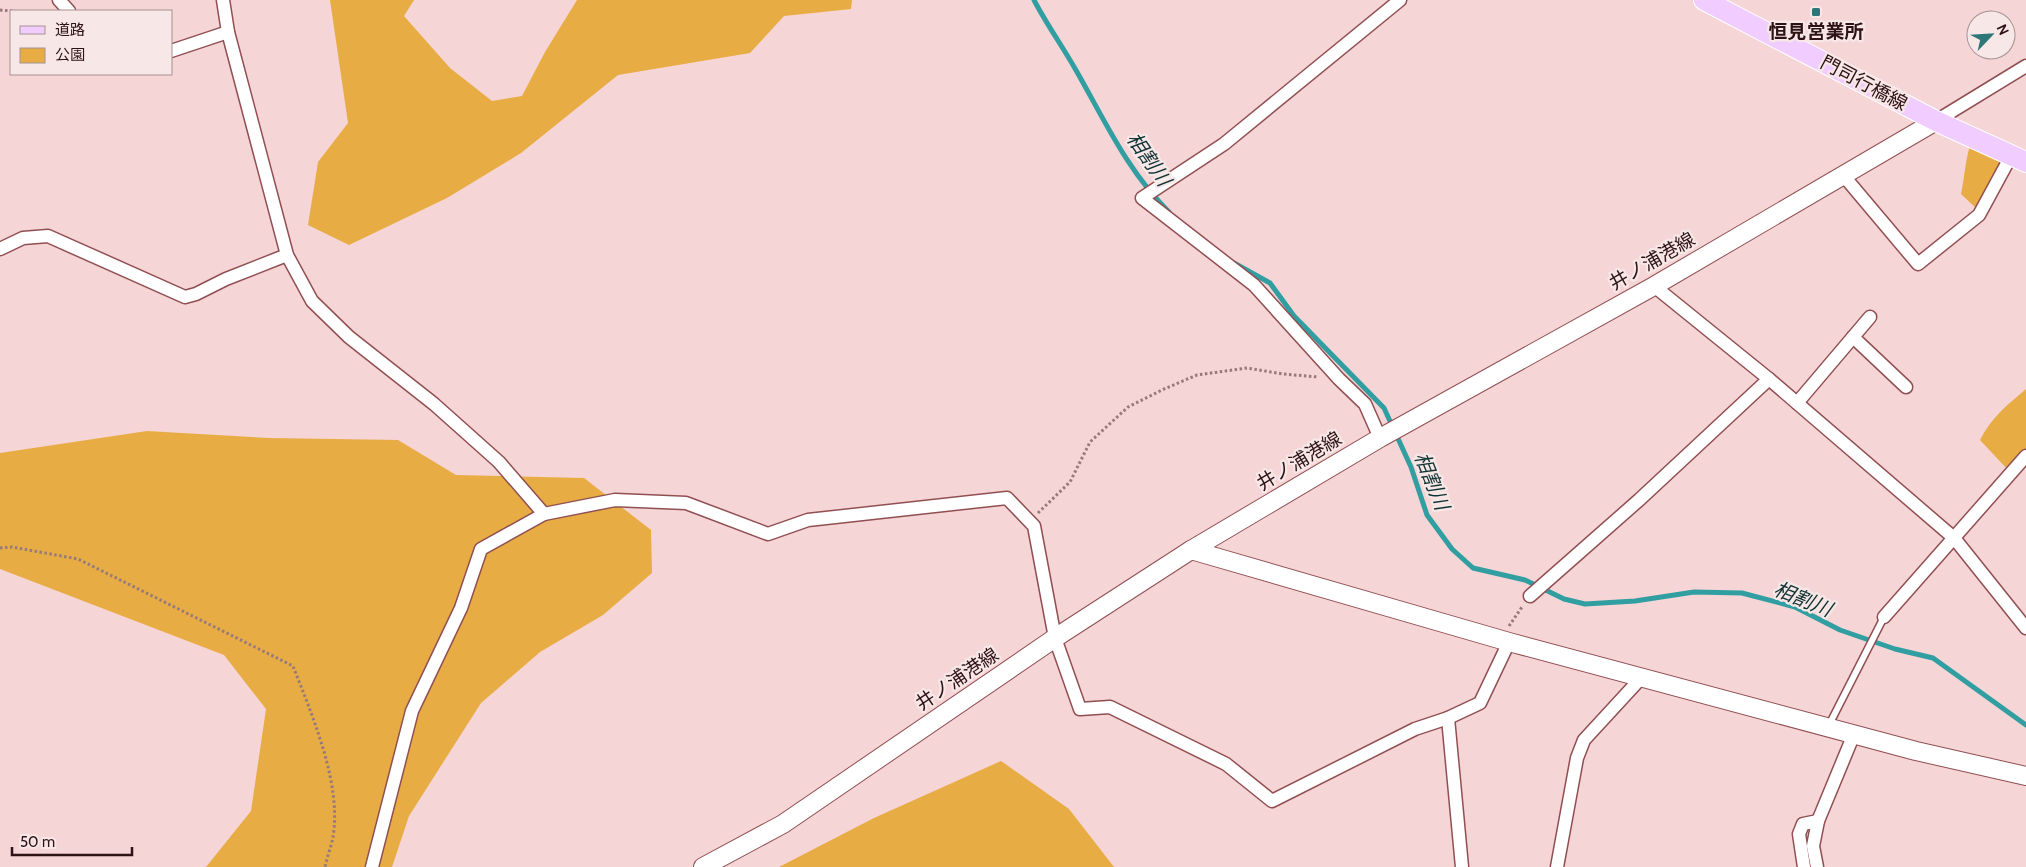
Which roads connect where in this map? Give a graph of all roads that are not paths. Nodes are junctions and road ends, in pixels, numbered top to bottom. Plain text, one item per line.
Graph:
1 (59, 0) edge
2 (222, 0) edge
3 (1400, 0) edge
4 (1704, 0) edge
5 (68, 10) edge
6 (228, 32) junction
7 (172, 51) edge
8 (2026, 66) edge
9 (1936, 121) junction
10 (2019, 159) edge
11 (1843, 175) junction
12 (0, 249) edge
13 (287, 255) junction
14 (1654, 286) junction
15 (1870, 317) dead end
16 (1853, 337) junction
17 (1769, 379) junction
18 (1906, 387) dead end
19 (1797, 402) junction
20 (1380, 438) junction
21 (2026, 456) edge
22 (544, 514) junction
23 (1954, 538) junction
24 (1191, 550) junction
25 (1530, 596) road end
26 (1884, 617) joint
27 (2026, 628) edge
28 (1054, 638) junction
29 (1505, 641) junction
30 (1642, 677) junction
31 (1448, 718) junction
32 (1828, 726) junction
33 (1854, 734) junction
34 (2026, 776) edge
35 (1818, 821) junction
36 (372, 867) edge
37 (703, 867) edge
38 (1462, 867) edge
39 (1556, 867) edge
40 (1804, 867) edge
41 (1817, 867) edge

1 - 5 street
2 - 6 street
3 - 20 street
4 - 9 main road, 門司行橋線
6 - 7 street
6 - 13 street
8 - 9 street
9 - 10 main road, 門司行橋線
9 - 11 main road, 井ノ浦港線
10 - 11 street
11 - 14 main road, 井ノ浦港線
12 - 13 street
13 - 22 street
14 - 17 street
14 - 20 main road, 井ノ浦港線
15 - 16 street
16 - 18 street
16 - 19 street
17 - 19 street
17 - 25 street
19 - 23 street
20 - 24 main road, 井ノ浦港線
21 - 23 street
22 - 28 street
22 - 36 street
23 - 26 street
23 - 27 street
24 - 28 main road, 井ノ浦港線
24 - 29 main road
26 - 32 lane
28 - 31 street
28 - 37 main road, 井ノ浦港線
29 - 30 main road
29 - 31 street
30 - 32 main road
30 - 39 street
31 - 38 street
32 - 33 main road
33 - 34 main road
33 - 35 street
35 - 40 street
35 - 41 street

